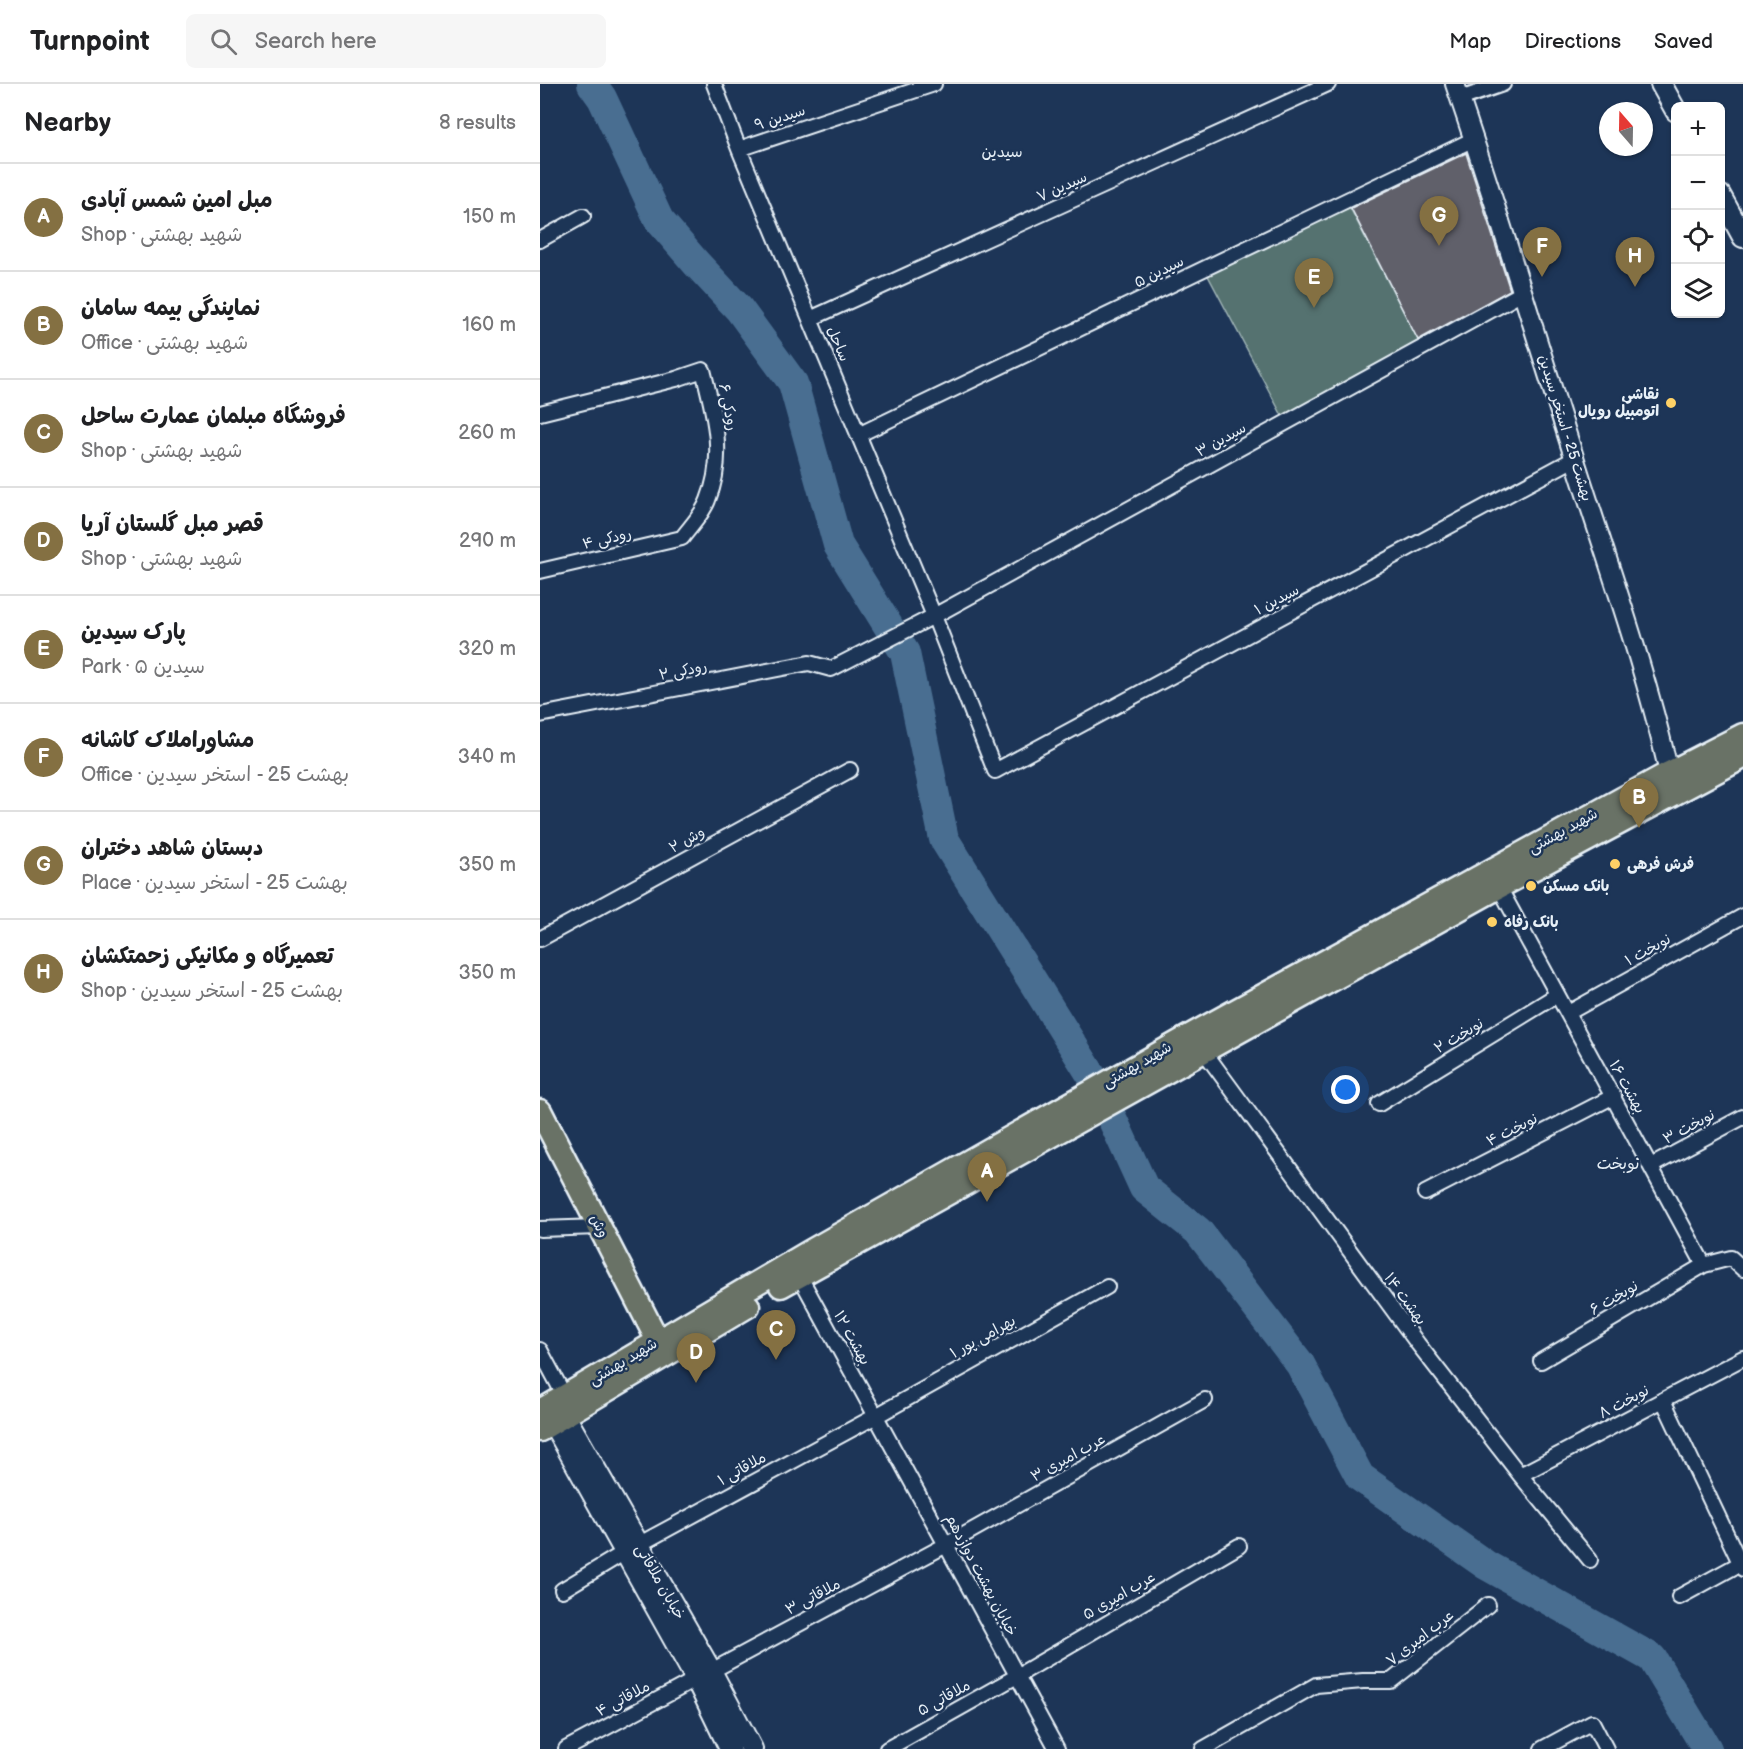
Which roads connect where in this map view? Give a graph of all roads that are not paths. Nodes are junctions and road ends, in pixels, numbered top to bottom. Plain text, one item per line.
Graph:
1 (714, 84) edge
2 (934, 84) edge
3 (1328, 84) edge
4 (1503, 84) edge
5 (1661, 84) edge
6 (1458, 91) edge
7 (1671, 102) edge
8 (1474, 139) junction
9 (739, 149) junction
10 (1725, 204) edge
11 (583, 216) dead end
12 (1743, 237) edge
13 (540, 240) edge
14 (1524, 292) junction
15 (810, 319) junction
16 (540, 413) edge
17 (858, 435) junction
18 (1574, 459) junction
19 (682, 538) joint
20 (540, 572) edge
21 (934, 616) junction
22 (831, 669) joint
23 (540, 715) edge
24 (1743, 735) edge
25 (1743, 757) edge
26 (849, 770) dead end
27 (995, 771) joint
28 (1669, 773) junction
29 (1498, 887) junction
30 (1743, 916) edge
31 (540, 939) edge
32 (1557, 995) junction
33 (1568, 1013) junction
34 (1203, 1050) junction
35 (1614, 1096) junction
36 (1379, 1104) dead end
37 (540, 1111) edge
38 (1743, 1117) edge
39 (1651, 1166) junction
40 (1425, 1193) dead end
41 (599, 1227) junction
42 (540, 1229) edge
43 (1743, 1250) edge
44 (1731, 1257) junction
45 (1704, 1264) junction
46 (1743, 1269) edge
47 (799, 1275) junction
48 (1107, 1287) dead end
49 (658, 1341) junction
50 (540, 1350) edge
51 (1743, 1358) edge
52 (1541, 1361) dead end
53 (1205, 1400) dead end
54 (1663, 1400) junction
55 (552, 1412) edge
56 (876, 1416) junction
57 (1520, 1474) junction
58 (946, 1545) junction
59 (1239, 1546) dead end
60 (632, 1549) junction
61 (1590, 1560) dead end
62 (1742, 1565) edge
63 (562, 1590) dead end
64 (1678, 1597) dead end
65 (1488, 1605) dead end
66 (703, 1675) junction
67 (1017, 1676) junction
68 (566, 1749) edge
69 (730, 1749) edge
70 (752, 1749) edge
71 (887, 1749) edge
72 (1057, 1749) edge
73 (1203, 1749) edge
74 (1542, 1749) edge
75 (1606, 1749) edge

1 - 9 street, ساحل
2 - 9 street, ۹ سیدین
3 - 15 street, سیدین ۷
4 - 6 street
5 - 7 main road
6 - 8 street, بهشت 25 - استخر سیدین
8 - 14 street, بهشت 25 - استخر سیدین
8 - 17 street, سیدین ۵
9 - 15 street, ساحل
10 - 12 main road
11 - 13 street
14 - 18 street, بهشت 25 - استخر سیدین
14 - 21 street, سیدین ۳
15 - 17 street, ساحل
16 - 19 street, رودکی ۶
17 - 21 street, ساحل
18 - 27 street, سیدین ۱
18 - 28 street, بهشت 25 - استخر سیدین
19 - 20 street, رودکی ۴
21 - 22 street, سیدین ۳
21 - 27 street, ساحل
22 - 23 street, رودکی ۲
24 - 28 main road, شهید بهشتی
25 - 29 main road, شهید بهشتی
26 - 31 street, وش ۲
28 - 49 main road, شهید بهشتی
29 - 32 street, ۱۶ بهشت
29 - 34 main road, شهید بهشتی
30 - 33 street, ۱ نوبخت
32 - 33 street, ۱۶ بهشت
32 - 36 street, ۲ نوبخت
33 - 35 street, ۱۶ بهشت
34 - 47 main road, شهید بهشتی
34 - 57 street, بهشت ۱۴
35 - 39 street, ۱۶ بهشت
35 - 40 street, ۴ نوبخت
37 - 41 main road, وش
38 - 39 street, ۳ نوبخت
39 - 45 street, ۱۶ بهشت
41 - 42 street
41 - 49 main road, وش
43 - 44 street
44 - 45 street
44 - 46 street
45 - 52 street, نوبخت ۶
47 - 55 main road, شهید بهشتی
47 - 56 street, ۱۲ بهشت
48 - 56 street, ۱ بهرامی پور
49 - 55 main road, شهید بهشتی
50 - 55 street
51 - 54 street, ۸ نوبخت
53 - 58 street, ۳ عرب امیری
54 - 57 street, ۸ نوبخت
54 - 62 street
55 - 60 main road, خیابان ملاقاتی
56 - 58 street, خیابان بهشت دوازدهم
56 - 60 street, ملاقاتی ۱
57 - 61 street, بهشت ۱۴
58 - 66 street, ملاقاتی ۳
58 - 67 street, خیابان بهشت دوازدهم
59 - 67 street, ۵ عرب امیری
60 - 63 street, ملاقاتی ۱
60 - 66 main road, خیابان ملاقاتی
62 - 64 street
65 - 73 street, ۷ عرب امیری
66 - 68 street, ملاقاتی ۴
66 - 69 main road, خیابان ملاقاتی
66 - 70 main road, خیابان ملاقاتی
67 - 71 street, ملاقاتی ۵
67 - 72 street, خیابان بهشت دوازدهم
74 - 75 street

